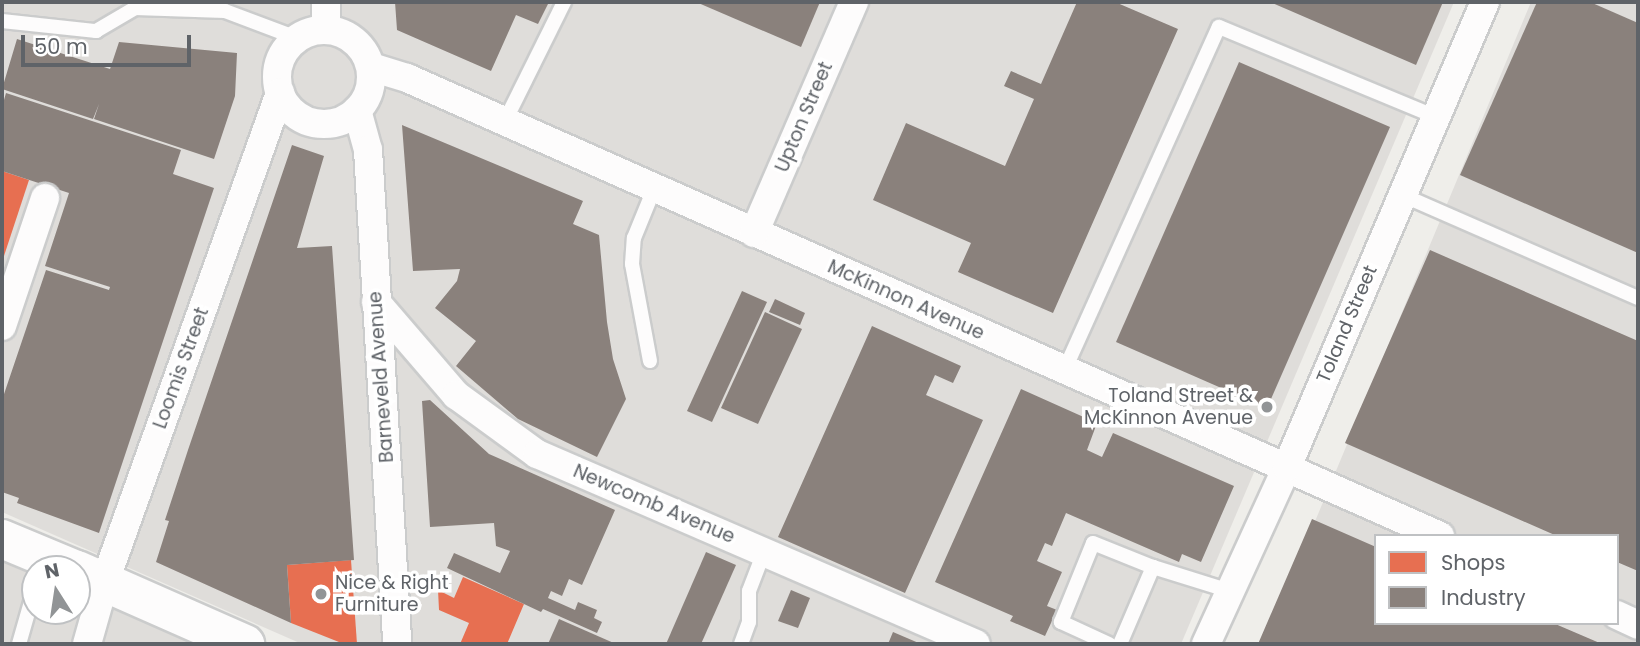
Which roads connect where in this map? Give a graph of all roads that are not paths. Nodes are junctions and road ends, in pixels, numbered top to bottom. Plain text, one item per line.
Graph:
1 (564, 2) edge
2 (854, 2) edge
3 (1485, 2) edge
4 (226, 6) edge
5 (326, 15) edge
6 (2, 21) edge
7 (297, 38) junction
8 (371, 67) junction
9 (280, 93) junction
10 (357, 110) junction
11 (1436, 117) junction
12 (504, 123) junction
13 (654, 189) junction
14 (1402, 195) junction
15 (45, 198) dead end
16 (754, 233) junction
17 (1638, 298) edge
18 (376, 302) junction
19 (2, 326) edge
20 (650, 361) dead end
21 (1065, 369) junction
22 (1286, 467) junction
23 (1436, 534) edge
24 (2, 539) edge
25 (764, 552) junction
26 (30, 555) edge
27 (70, 555) edge
28 (1153, 567) junction
29 (91, 584) edge
30 (1230, 591) junction
31 (1619, 616) edge
32 (31, 625) edge
33 (80, 625) edge
34 (1638, 625) edge
35 (19, 644) edge
36 (87, 644) edge
37 (246, 644) edge
38 (397, 644) edge
39 (741, 644) edge
40 (976, 644) edge
41 (1109, 644) edge
42 (1120, 644) edge
43 (1206, 644) edge

1 - 12 lane
2 - 16 street, Upton Street
3 - 11 street, Toland Street
4 - 6 lane
4 - 7 lane
5 - 7 street
5 - 8 street
7 - 9 street
8 - 10 street
8 - 12 street, McKinnon Avenue
9 - 10 street
9 - 27 street, Loomis Street
10 - 18 street, Barneveld Avenue
11 - 14 street, Toland Street
11 - 21 lane
12 - 13 street, McKinnon Avenue
13 - 16 street, McKinnon Avenue
13 - 20 lane
14 - 17 lane
14 - 22 street, Toland Street
15 - 19 street
16 - 21 street, McKinnon Avenue
18 - 25 street, Newcomb Avenue
18 - 38 street, Barneveld Avenue
21 - 22 street, McKinnon Avenue
22 - 23 street, McKinnon Avenue
22 - 30 street, Toland Street
24 - 26 main road
25 - 39 lane
25 - 40 street, Newcomb Avenue
28 - 30 lane
28 - 41 lane
28 - 42 lane
29 - 37 main road
30 - 43 street, Toland Street
31 - 34 street
32 - 35 lane
33 - 36 street, Loomis Street

